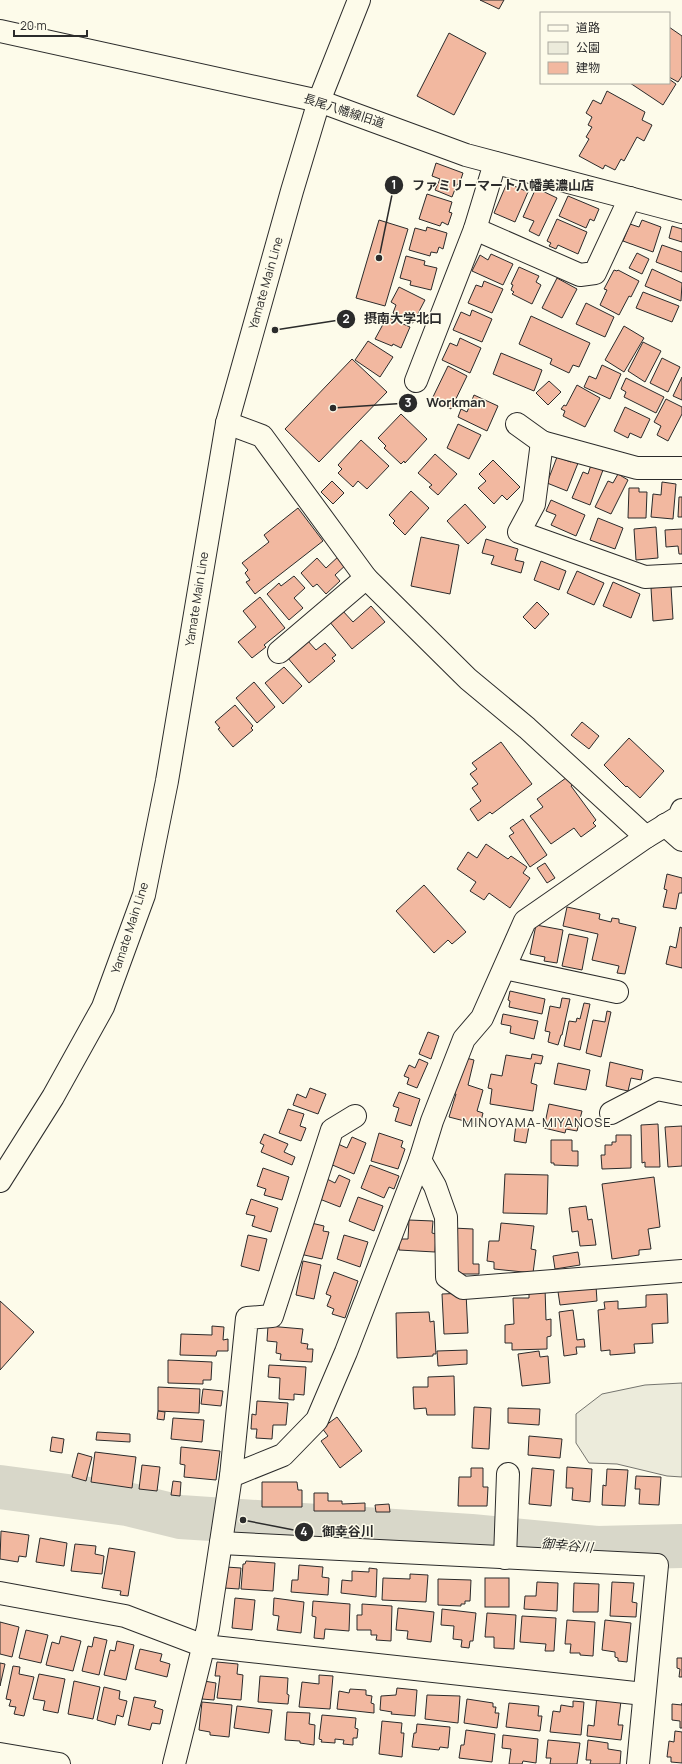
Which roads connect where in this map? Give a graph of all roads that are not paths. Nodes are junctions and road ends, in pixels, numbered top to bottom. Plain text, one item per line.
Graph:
1 (359, 0) edge
2 (0, 31) edge
3 (319, 101) junction
4 (495, 163) junction
5 (630, 198) junction
6 (682, 212) edge
7 (475, 229) junction
8 (416, 381) dead end
9 (226, 423) junction
10 (517, 424) dead end
11 (542, 442) junction
12 (682, 468) edge
13 (682, 575) edge
14 (366, 578) junction
15 (278, 652) dead end
16 (682, 810) edge
17 (665, 825) junction
18 (646, 837) junction
19 (682, 840) edge
20 (505, 968) junction
21 (617, 992) dead end
22 (682, 1094) edge
23 (611, 1113) dead end
24 (355, 1116) dead end
25 (420, 1160) junction
26 (0, 1181) edge
27 (682, 1271) edge
28 (508, 1474) dead end
29 (231, 1476) junction
30 (222, 1537) junction
31 (506, 1555) junction
32 (0, 1593) edge
33 (204, 1646) junction
34 (644, 1694) junction
35 (0, 1754) edge
36 (59, 1764) edge
37 (174, 1764) edge
38 (638, 1764) edge

1 - 3 street, Yamate Main Line
2 - 3 street, 長尾八幡線旧道
3 - 4 street, 長尾八幡線旧道
3 - 9 street, Yamate Main Line
4 - 5 street, 長尾八幡線旧道
4 - 7 street
5 - 6 street, 長尾八幡線旧道
5 - 7 street
7 - 8 street
9 - 14 street
9 - 26 street, Yamate Main Line
10 - 11 street
11 - 12 street
11 - 13 street
14 - 15 street
14 - 18 street
16 - 17 street
17 - 18 street
17 - 19 street
18 - 20 street
20 - 21 street
20 - 25 street
22 - 23 street
24 - 29 street
25 - 27 street
25 - 29 street
28 - 31 street
29 - 30 street
30 - 31 street
30 - 33 street
31 - 34 street
32 - 33 street
33 - 34 street
33 - 37 street
34 - 38 street
35 - 36 street

